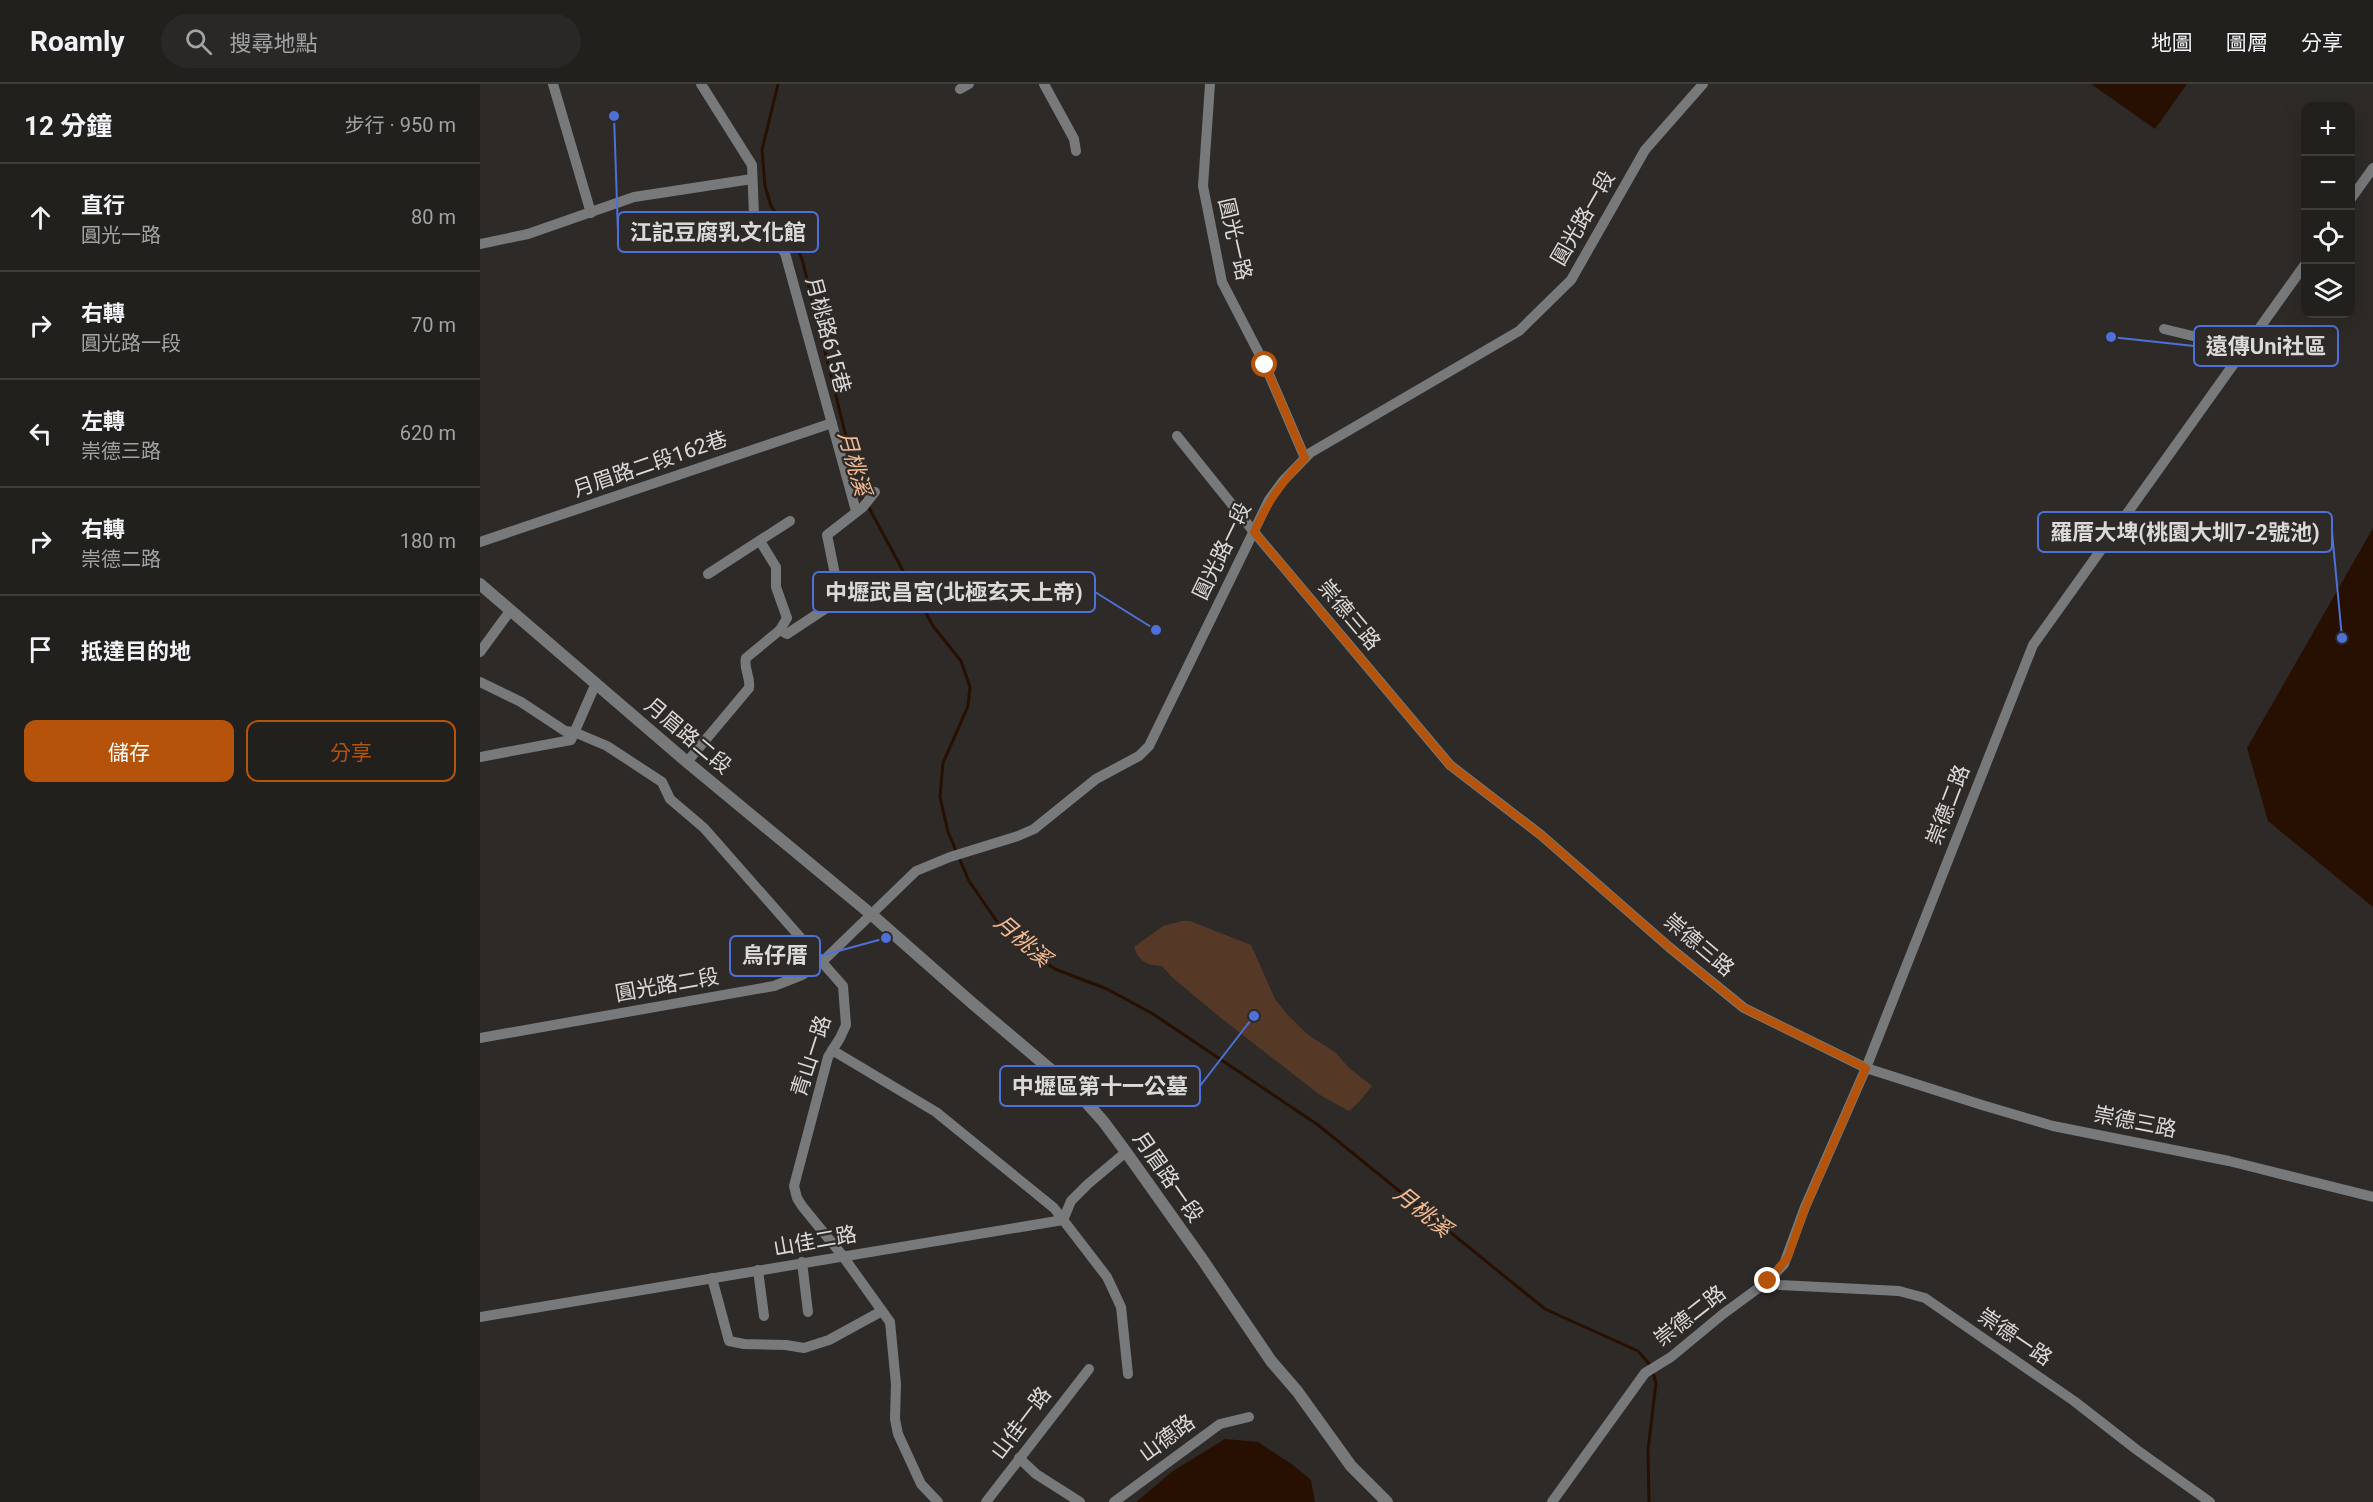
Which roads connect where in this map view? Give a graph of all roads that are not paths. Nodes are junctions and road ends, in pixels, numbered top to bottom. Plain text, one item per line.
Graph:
1 (553, 84) edge
2 (701, 84) edge
3 (1044, 84) edge
4 (1210, 84) edge
5 (1703, 84) edge
6 (1076, 151) dead end
7 (2373, 168) edge
8 (752, 179) junction
9 (2355, 193) edge
10 (591, 213) junction
11 (480, 244) edge
12 (2305, 264) edge
13 (2164, 329) dead end
14 (2235, 360) junction
15 (832, 423) junction
16 (1177, 436) dead end
17 (1305, 458) junction
18 (875, 492) dead end
19 (859, 509) junction
20 (790, 521) dead end
21 (1254, 532) junction
22 (760, 541) junction
23 (480, 542) edge
24 (708, 574) dead end
25 (480, 584) edge
26 (510, 610) junction
27 (780, 630) junction
28 (480, 652) edge
29 (480, 682) edge
30 (596, 683) junction
31 (574, 732) junction
32 (480, 757) edge
33 (687, 762) junction
34 (872, 915) junction
35 (823, 962) junction
36 (480, 1038) edge
37 (832, 1050) junction
38 (1866, 1068) junction
39 (1126, 1152) junction
40 (2373, 1197) edge
41 (1063, 1220) junction
42 (842, 1255) junction
43 (802, 1262) junction
44 (758, 1270) junction
45 (712, 1278) junction
46 (1768, 1281) junction
47 (882, 1311) junction
48 (808, 1312) dead end
49 (764, 1316) dead end
50 (480, 1317) edge
51 (1089, 1369) dead end
52 (1128, 1374) dead end
53 (1249, 1417) dead end
54 (1019, 1458) junction
55 (938, 1502) edge
56 (986, 1502) edge
57 (1080, 1502) edge
58 (1114, 1502) edge
59 (1387, 1502) edge
60 (1552, 1502) edge
61 (2210, 1502) edge

1 - 10 street
2 - 8 street, 月桃路615巷
3 - 6 street
4 - 17 street, 圓光一路
5 - 17 street, 圓光路一段
7 - 9 street
8 - 10 street
8 - 15 street, 月桃路615巷
10 - 11 street
12 - 14 street, 崇德二路
13 - 14 street
14 - 38 street, 崇德二路
15 - 19 street, 月桃路615巷
15 - 23 street, 月眉路二段162巷
16 - 21 street, 崇德三路
17 - 21 street, 圓光路一段
18 - 19 street
19 - 27 street
20 - 22 street
21 - 34 street, 圓光路一段
21 - 38 street, 崇德三路
22 - 24 street
22 - 27 street
25 - 26 street, 月眉路二段
26 - 28 street
26 - 30 street, 月眉路二段
27 - 33 street
29 - 31 street, 青山一路
30 - 31 street
30 - 33 street, 月眉路二段
31 - 32 street
31 - 35 street, 青山一路
33 - 34 street, 月眉路二段
34 - 35 street, 圓光路二段
34 - 39 street, 月眉路一段
35 - 36 street, 圓光路二段
35 - 37 street, 青山一路
37 - 41 street
37 - 42 street, 青山一路
38 - 40 street, 崇德三路
38 - 46 street, 崇德二路
39 - 41 street
39 - 59 street, 月眉路一段
41 - 42 street, 山佳二路
41 - 52 street
42 - 43 street, 山佳二路
42 - 47 street, 青山一路
43 - 44 street, 山佳二路
43 - 48 street
44 - 45 street, 山佳二路
44 - 49 street
45 - 47 street
45 - 50 street, 山佳二路
46 - 60 street, 崇德二路
46 - 61 street, 崇德一路
47 - 55 street, 青山一路
51 - 54 street, 山佳一路
53 - 58 street, 山德路
54 - 56 street, 山佳一路
54 - 57 street

